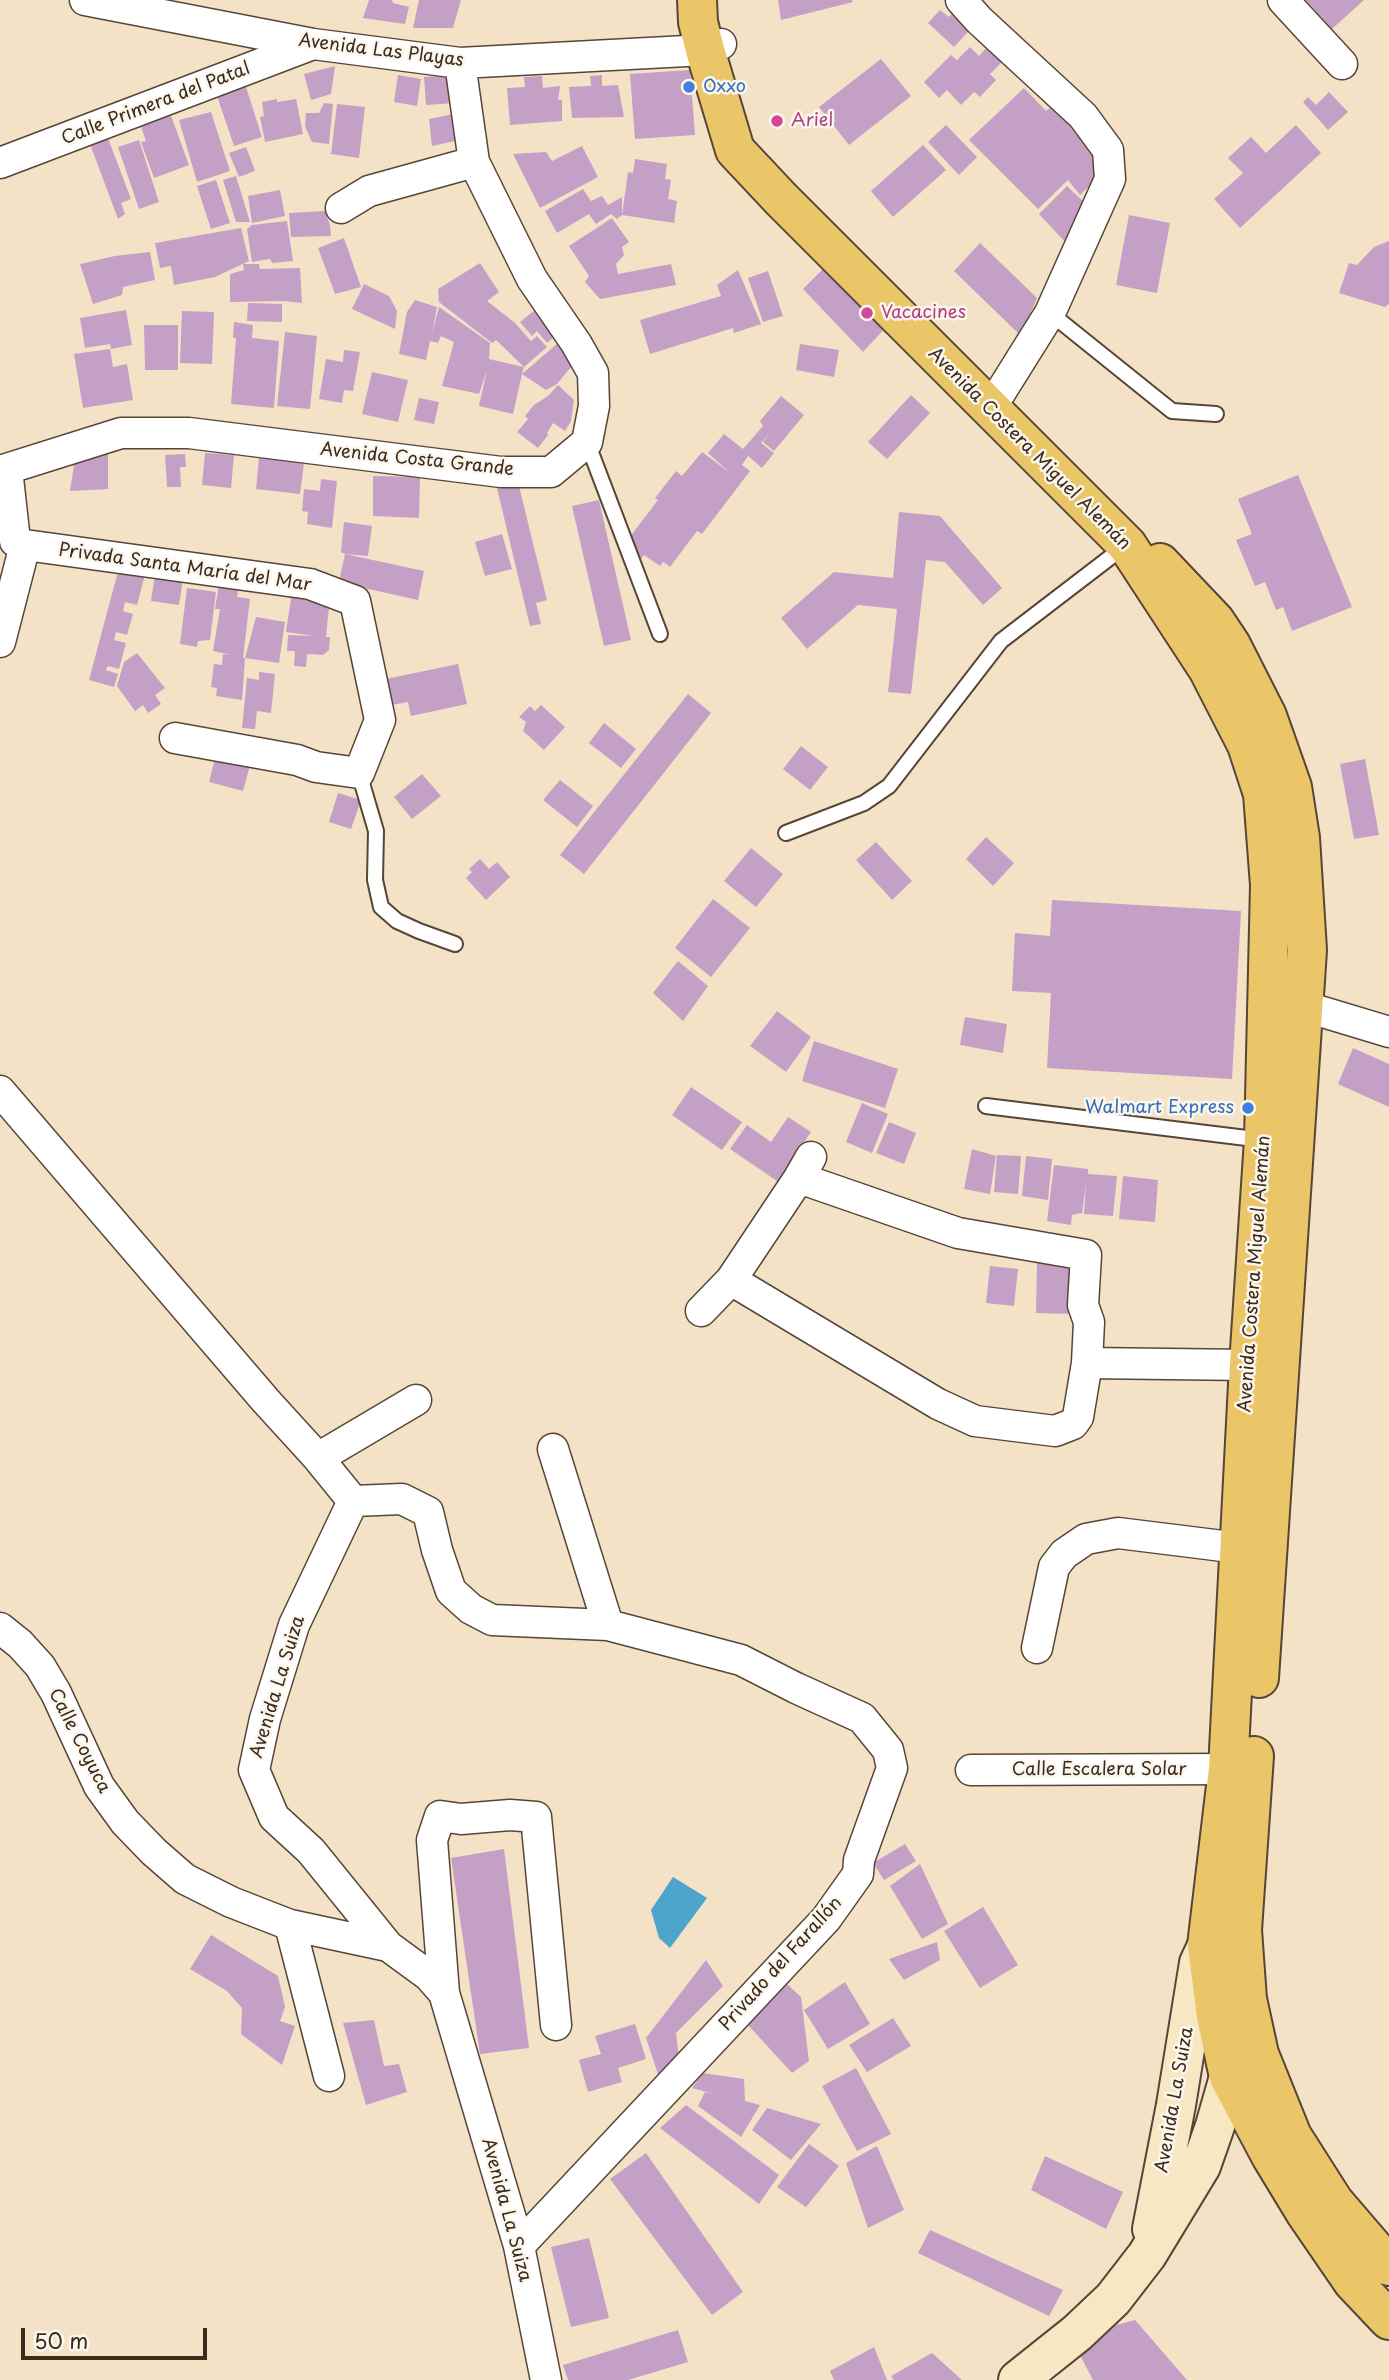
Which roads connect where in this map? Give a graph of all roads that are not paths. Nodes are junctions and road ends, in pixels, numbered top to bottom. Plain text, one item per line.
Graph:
1 (85, 0) edge
2 (697, 0) edge
3 (718, 0) edge
4 (961, 0) edge
5 (1283, 0) edge
6 (313, 44) junction
7 (713, 47) junction
8 (460, 64) junction
9 (1342, 64) dead end
10 (474, 162) junction
11 (0, 163) edge
12 (341, 208) dead end
13 (1050, 313) junction
14 (994, 402) junction
15 (1216, 414) dead end
16 (587, 442) junction
17 (4, 470) edge
18 (25, 545) junction
19 (1127, 545) junction
20 (660, 634) dead end
21 (0, 642) edge
22 (174, 738) dead end
23 (359, 773) junction
24 (786, 832) dead end
25 (455, 944) dead end
26 (1303, 1006) junction
27 (1389, 1032) edge
28 (0, 1091) edge
29 (986, 1106) dead end
30 (1264, 1140) junction
31 (731, 1280) junction
32 (701, 1311) dead end
33 (1087, 1363) junction
34 (1249, 1365) junction
35 (416, 1400) dead end
36 (553, 1449) dead end
37 (318, 1458) junction
38 (353, 1501) junction
39 (1239, 1548) junction
40 (608, 1625) junction
41 (0, 1628) edge
42 (1037, 1648) dead end
43 (1228, 1769) junction
44 (971, 1770) dead end
45 (289, 1925) junction
46 (388, 1946) junction
47 (1208, 1946) junction
48 (443, 1993) junction
49 (556, 2025) dead end
50 (1259, 2054) junction
51 (329, 2077) dead end
52 (1229, 2077) junction
53 (519, 2246) junction
54 (1147, 2255) junction
55 (1389, 2266) edge
56 (1389, 2320) edge
57 (546, 2380) edge
58 (1018, 2380) edge

1 - 6 street, Avenida Las Playas
2 - 7 main road, Avenida Costera Miguel Alemán
3 - 7 main road, Avenida Costera Miguel Alemán
4 - 13 street
5 - 9 street
6 - 8 street, Avenida Las Playas
6 - 11 street, Calle Primera del Patal
7 - 8 street, Avenida Las Playas
7 - 14 main road, Avenida Costera Miguel Alemán
8 - 10 street
10 - 12 street
10 - 16 street
13 - 14 street
13 - 15 lane
14 - 19 main road, Avenida Costera Miguel Alemán
14 - 26 main road, Avenida Costera Miguel Alemán
16 - 17 street, Avenida Costa Grande
16 - 20 lane
17 - 18 street
18 - 21 street
18 - 23 street, Privada Santa María del Mar
19 - 24 lane
19 - 30 main road, Avenida Costera Miguel Alemán
22 - 23 street
23 - 25 lane
26 - 27 street
26 - 50 main road, Avenida Costera Miguel Alemán
28 - 37 street
29 - 30 lane
30 - 34 main road, Avenida Costera Miguel Alemán
31 - 32 street
31 - 33 street
31 - 33 street
33 - 34 street
34 - 39 main road, Avenida Costera Miguel Alemán
35 - 37 street
36 - 40 street
37 - 38 street
38 - 40 street, Privado del Farallón
38 - 46 street, Avenida La Suiza
39 - 42 street
39 - 43 main road, Avenida Costera Miguel Alemán
40 - 53 street, Privado del Farallón
41 - 45 street, Calle Coyuca
43 - 44 street, Calle Escalera Solar
43 - 47 main road, Avenida Costera Miguel Alemán
45 - 46 street, Calle Coyuca
45 - 51 street
46 - 48 street, Avenida La Suiza
47 - 52 main road, Avenida Costera Miguel Alemán
47 - 54 street, Avenida La Suiza
48 - 49 street
48 - 53 street, Avenida La Suiza
50 - 52 street
50 - 55 main road, Avenida Costera Miguel Alemán
52 - 54 street, Avenida La Suiza
52 - 56 main road, Avenida Costera Miguel Alemán
53 - 57 street, Avenida La Suiza
54 - 58 street, Avenida La Suiza

